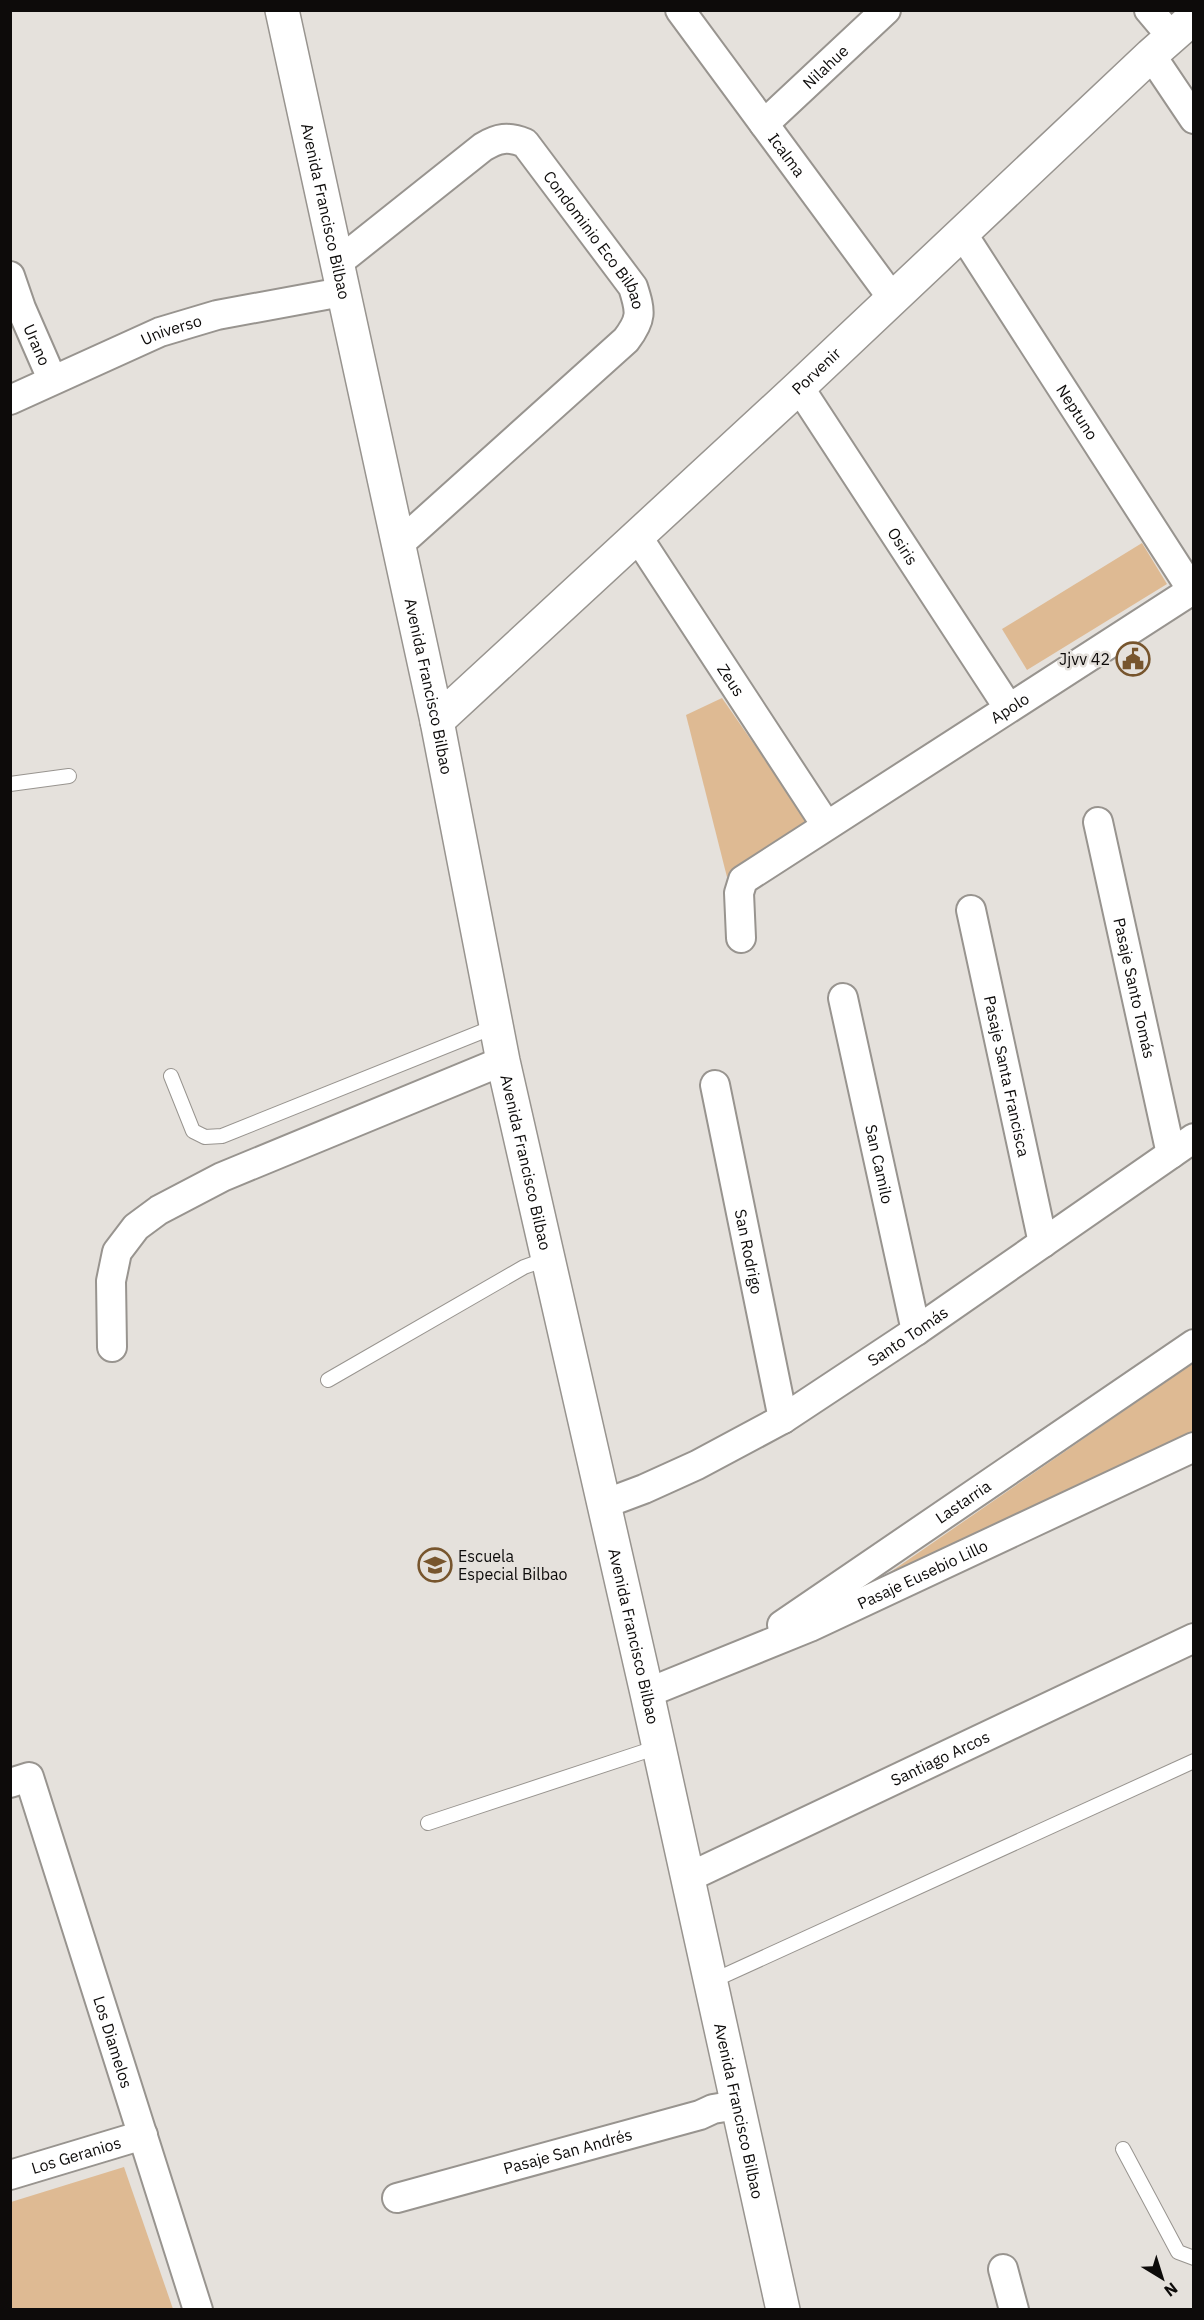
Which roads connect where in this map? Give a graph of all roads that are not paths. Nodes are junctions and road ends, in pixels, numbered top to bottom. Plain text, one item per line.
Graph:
1 (282, 10) edge
2 (680, 10) edge
3 (886, 10) edge
4 (1149, 10) edge
5 (1172, 36) edge
6 (1194, 119) edge
7 (764, 124) junction
8 (962, 233) junction
9 (10, 276) edge
10 (339, 278) junction
11 (893, 298) junction
12 (52, 379) junction
13 (799, 387) junction
14 (10, 400) edge
15 (637, 536) junction
16 (398, 545) junction
17 (1193, 589) edge
18 (1008, 707) junction
19 (437, 721) junction
20 (69, 776) dead end
21 (10, 784) edge
22 (1098, 822) dead end
23 (826, 825) junction
24 (971, 910) dead end
25 (741, 938) dead end
26 (843, 998) dead end
27 (496, 1026) junction
28 (503, 1061) junction
29 (171, 1076) dead end
30 (715, 1085) dead end
31 (1182, 1146) edge
32 (1043, 1243) junction
33 (549, 1258) junction
34 (915, 1331) junction
35 (1194, 1344) edge
36 (111, 1347) dead end
37 (327, 1380) dead end
38 (783, 1419) junction
39 (1194, 1447) edge
40 (604, 1504) junction
41 (1194, 1638) edge
42 (731, 1660) junction
43 (647, 1693) junction
44 (658, 1747) junction
45 (1194, 1761) edge
46 (20, 1780) edge
47 (428, 1823) dead end
48 (687, 1878) junction
49 (710, 1982) junction
50 (737, 2105) junction
51 (143, 2135) junction
52 (1123, 2149) dead end
53 (10, 2175) edge
54 (397, 2198) dead end
55 (1194, 2258) edge
56 (1003, 2269) dead end
57 (198, 2310) edge
58 (783, 2310) edge
59 (1014, 2310) edge

1 - 10 main road, Avenida Francisco Bilbao
2 - 7 street, Icalma
3 - 7 street, Nilahue
4 - 5 street
5 - 6 street
5 - 8 main road, Porvenir
7 - 11 street, Icalma
8 - 11 main road, Porvenir
8 - 17 street, Neptuno
9 - 12 street, Urano
10 - 12 street, Universo
10 - 16 main road, Avenida Francisco Bilbao
10 - 16 street, Condominio Eco Bilbao
11 - 13 main road, Porvenir
12 - 14 street, Universo
13 - 15 main road, Porvenir
13 - 18 street, Osiris
15 - 19 main road, Porvenir
15 - 23 street, Zeus
16 - 19 main road, Avenida Francisco Bilbao
17 - 18 street, Apolo
18 - 23 street, Apolo
19 - 27 main road, Avenida Francisco Bilbao
20 - 21 lane
22 - 31 street, Pasaje Santo Tomás
23 - 25 street, Apolo
24 - 32 street, Pasaje Santa Francisca
26 - 34 street, San Camilo
27 - 28 main road, Avenida Francisco Bilbao
27 - 29 lane
28 - 33 main road, Avenida Francisco Bilbao
28 - 36 street
30 - 38 street, San Rodrigo
31 - 32 street, Santo Tomás
32 - 34 street, Santo Tomás
33 - 37 lane
33 - 40 main road, Avenida Francisco Bilbao
34 - 38 street, Santo Tomás
35 - 42 street, Lastarria
38 - 40 street, Santo Tomás
39 - 42 street, Pasaje Eusebio Lillo
40 - 43 main road, Avenida Francisco Bilbao
41 - 48 street, Santiago Arcos
42 - 43 street, Pasaje Eusebio Lillo
43 - 44 main road, Avenida Francisco Bilbao
44 - 47 lane
44 - 48 main road, Avenida Francisco Bilbao
45 - 49 lane
46 - 51 street, Los Diamelos
48 - 49 main road, Avenida Francisco Bilbao
49 - 50 main road, Avenida Francisco Bilbao
50 - 54 street, Pasaje San Andrés
50 - 58 main road, Avenida Francisco Bilbao
51 - 53 street, Los Geranios
51 - 57 street, Los Diamelos
52 - 55 lane
56 - 59 street

